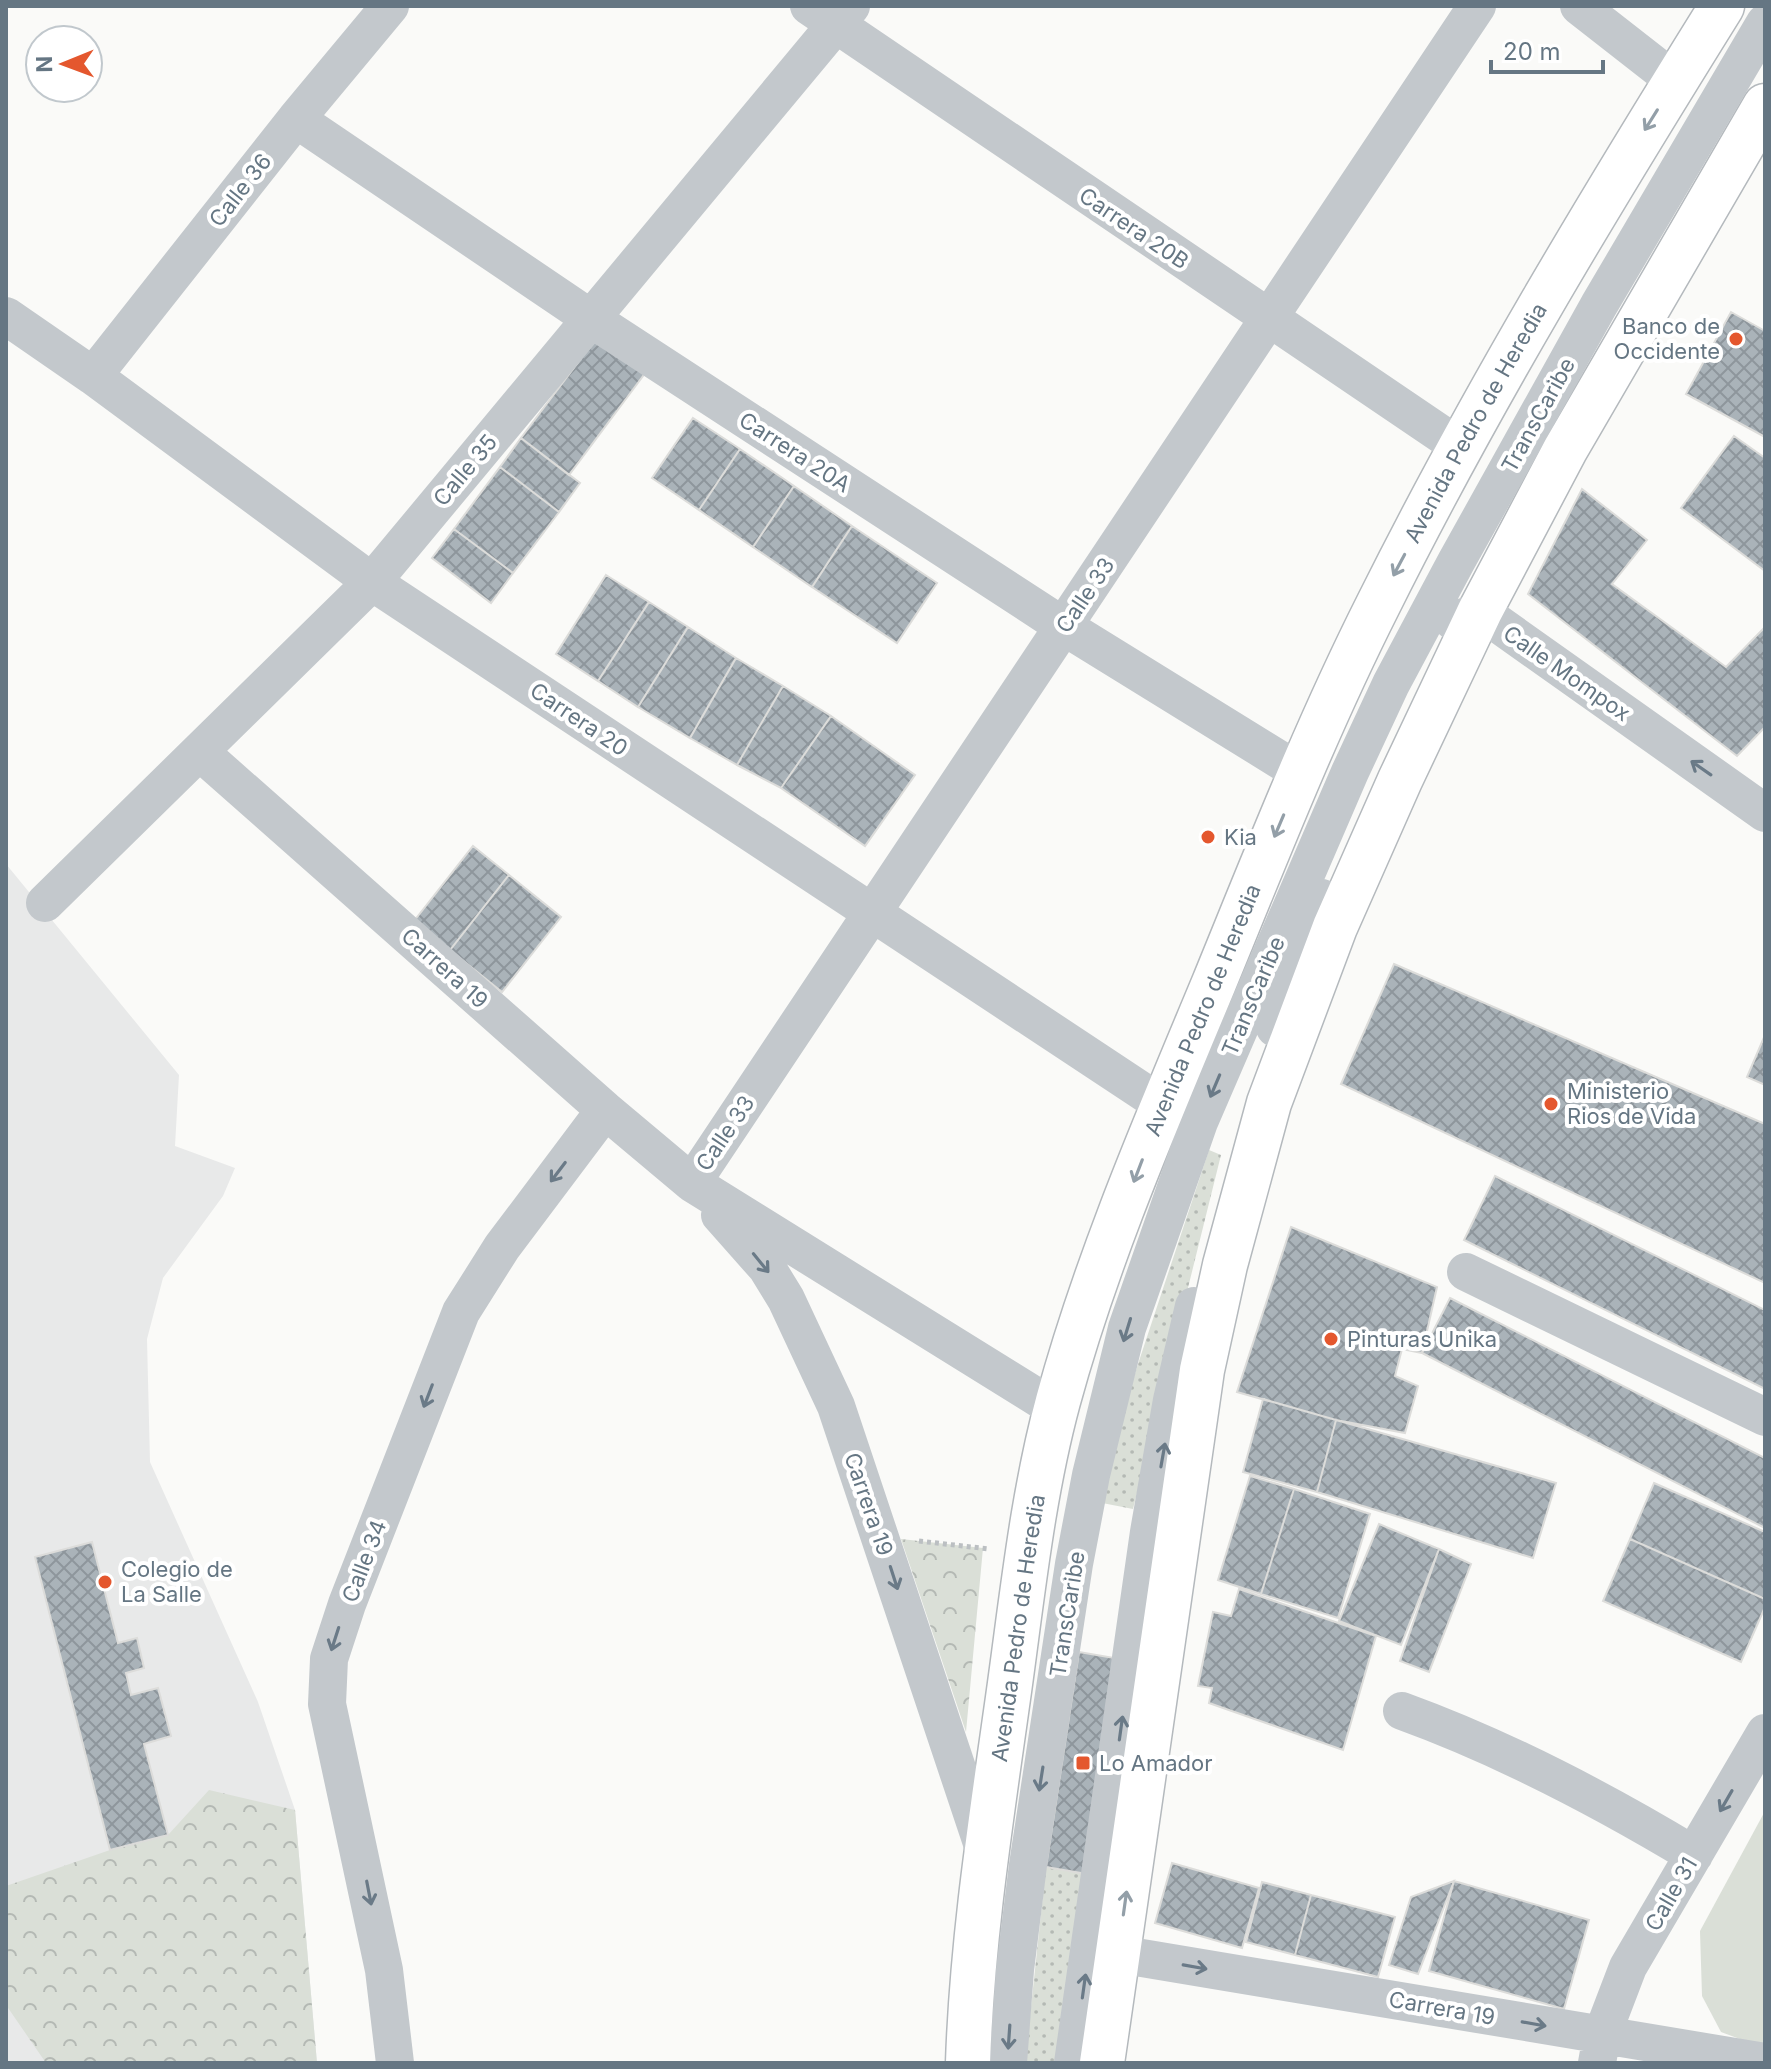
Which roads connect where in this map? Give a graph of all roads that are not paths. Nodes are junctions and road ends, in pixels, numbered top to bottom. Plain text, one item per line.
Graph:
1 (390, 6) edge
2 (1477, 6) edge
3 (1579, 6) edge
4 (1722, 6) edge
5 (832, 12) edge
6 (1765, 23) edge
7 (1765, 76) edge
8 (1675, 81) junction
9 (1765, 106) edge
10 (296, 119) junction
11 (6, 316) edge
12 (590, 318) junction
13 (1269, 320) junction
14 (93, 376) junction
15 (1460, 447) junction
16 (372, 582) junction
17 (1448, 623) junction
18 (1063, 626) junction
19 (1352, 658) junction
20 (200, 752) junction
21 (1301, 773) junction
22 (1765, 812) edge
23 (45, 903) dead end
24 (872, 913) junction
25 (1163, 1105) junction
26 (605, 1110) junction
27 (692, 1183) junction
28 (1466, 1272) dead end
29 (1056, 1409) junction
30 (1765, 1417) edge
31 (1402, 1711) dead end
32 (1765, 1733) edge
33 (1694, 1855) junction
34 (986, 1856) junction
35 (1118, 1954) junction
36 (1600, 2049) edge
37 (1765, 2062) edge
38 (395, 2063) edge
39 (968, 2063) edge
40 (1008, 2063) edge
41 (1073, 2063) edge
42 (1102, 2063) edge

1 - 10 street, Calle 36
2 - 13 street, Calle 33
3 - 8 street
4 - 8 highway, Avenida Pedro de Heredia
5 - 12 street, Calle 35
5 - 13 street, Carrera 20B
6 - 17 street, TransCaribe
7 - 17 street, TransCaribe
8 -> 15 highway, Avenida Pedro de Heredia
9 - 17 highway
10 - 12 street, Carrera 20A
10 - 14 street, Calle 36
11 - 14 street, Carrera 20
12 - 16 street, Calle 35
12 - 18 street, Carrera 20A
13 - 15 street, Carrera 20B
13 - 18 street, Calle 33
14 - 16 street, Carrera 20
15 -> 19 highway, Avenida Pedro de Heredia
16 - 20 street, Calle 35
16 - 24 street, Carrera 20
17 - 19 street
22 -> 17 street, Calle Mompox
35 -> 17 highway
17 -> 40 street, TransCaribe
41 -> 17 street, TransCaribe
18 - 21 street, Carrera 20A
18 - 24 street, Calle 33
19 - 21 highway, Avenida Pedro de Heredia
20 - 23 street, Calle 35
20 - 26 street, Carrera 19
21 -> 25 highway, Avenida Pedro de Heredia
24 - 25 street, Carrera 20
24 - 27 street, Calle 33
25 -> 29 highway, Avenida Pedro de Heredia
26 - 27 street, Carrera 19
26 -> 38 street, Calle 34
27 - 29 street, Carrera 19
27 -> 34 street, Carrera 19
28 - 30 street
29 - 34 highway, Avenida Pedro de Heredia
31 - 33 street
32 -> 33 street, Calle 31
33 - 36 street, Calle 31
34 - 39 highway, Avenida Pedro de Heredia
35 -> 36 street, Carrera 19
35 - 42 highway
36 - 37 street, Carrera 19

